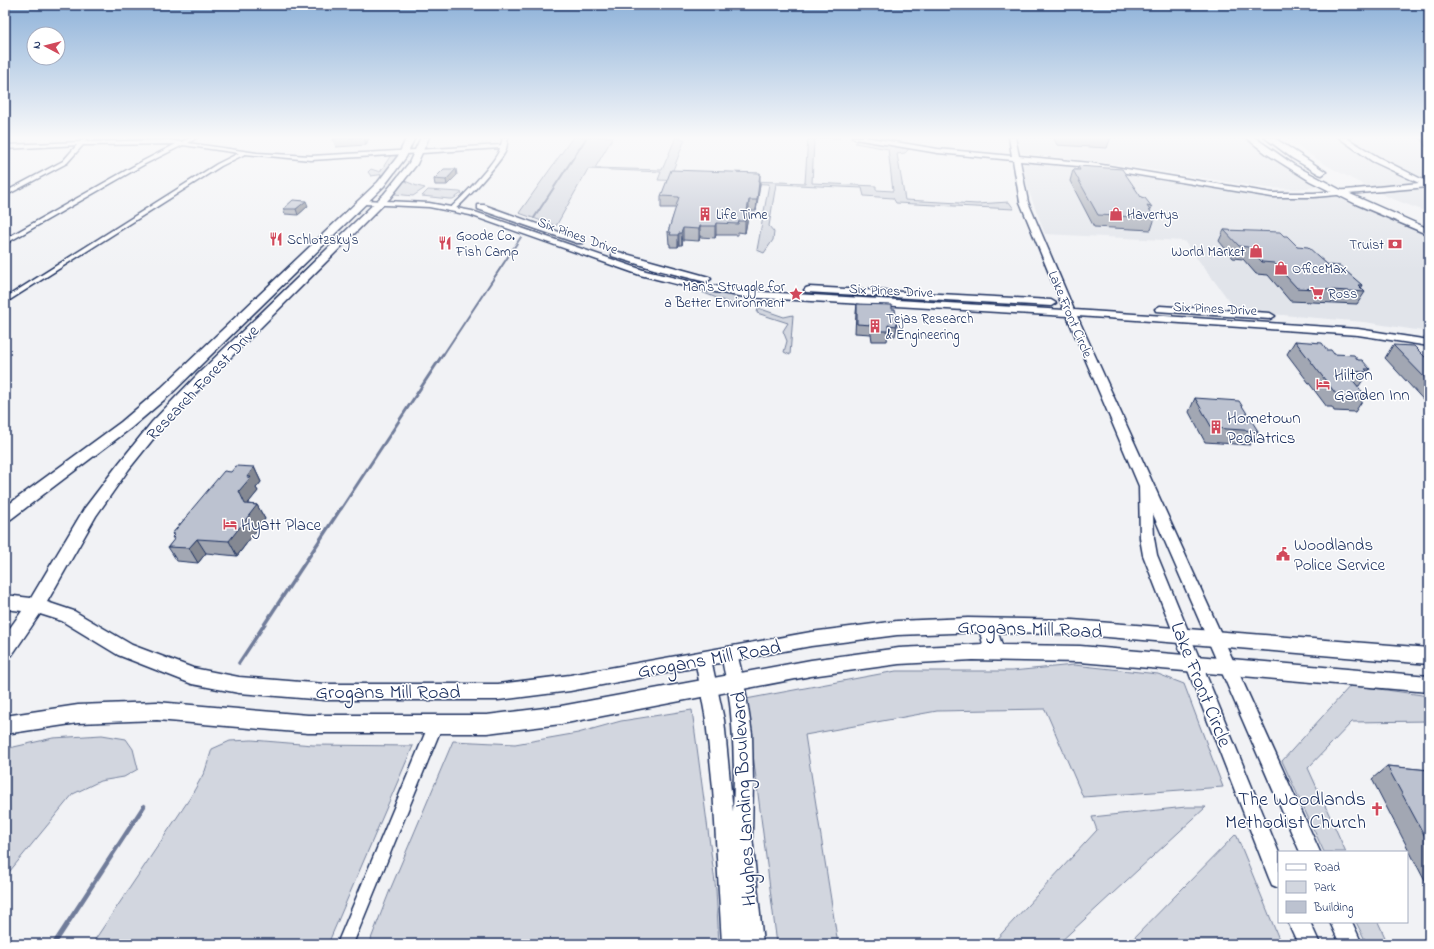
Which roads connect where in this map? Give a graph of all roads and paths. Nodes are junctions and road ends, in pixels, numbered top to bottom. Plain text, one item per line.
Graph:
1 (29, 181) edge
2 (111, 181) edge
3 (193, 181) edge
4 (383, 181) edge
5 (399, 181) edge
6 (478, 181) edge
7 (1020, 181) edge
8 (1189, 181) edge
9 (1213, 181) edge
10 (1318, 181) edge
11 (1411, 181) edge
12 (1418, 181) edge
13 (1345, 184) junction
14 (1429, 185) edge
15 (1330, 188) junction
16 (1358, 192) junction
17 (1340, 193) junction
18 (5, 194) edge
19 (367, 199) junction
20 (383, 199) junction
21 (460, 203) junction
22 (452, 209) junction
23 (1429, 222) edge
24 (1429, 232) edge
25 (560, 234) junction
26 (548, 239) junction
27 (5, 242) edge
28 (640, 262) junction
29 (298, 266) junction
30 (631, 269) junction
31 (306, 275) junction
32 (5, 301) edge
33 (1069, 309) junction
34 (1250, 314) junction
35 (1257, 324) junction
36 (1396, 329) junction
37 (1429, 335) edge
38 (1402, 338) junction
39 (1429, 342) edge
40 (191, 368) junction
41 (203, 378) junction
42 (1146, 486) junction
43 (5, 514) edge
44 (5, 602) edge
45 (36, 606) junction
46 (987, 625) junction
47 (1183, 636) junction
48 (1215, 639) junction
49 (5, 650) edge
50 (995, 653) junction
51 (730, 654) junction
52 (1429, 656) edge
53 (703, 660) junction
54 (1195, 664) junction
55 (1228, 667) junction
56 (736, 682) junction
57 (1429, 684) edge
58 (709, 688) junction
59 (436, 724) junction
60 (5, 725) edge
61 (1310, 851) edge
62 (1278, 875) edge
63 (1299, 923) edge
64 (1341, 923) edge
65 (346, 944) edge
66 (733, 944) edge
67 (752, 944) edge
68 (1309, 944) edge
69 (1351, 944) edge

1 - 18 street
2 - 27 street
3 - 32 street
4 - 19 main road, Research Forest Drive
5 - 20 main road, Research Forest Drive
6 - 21 street
7 - 33 street, Lake Front Circle
8 - 17 street
9 - 15 street
10 - 15 main road
11 - 13 street
12 - 14 street
13 - 15 street
13 - 16 main road
14 - 16 street
15 - 17 main road
16 - 17 street
16 - 23 main road
17 - 24 main road
19 - 20 street, Six Pines Drive
19 - 29 main road, Research Forest Drive
20 - 21 street, Six Pines Drive
20 - 22 street, Six Pines Drive
20 - 31 main road, Research Forest Drive
21 - 22 street
21 - 25 street, Six Pines Drive
22 - 26 street, Six Pines Drive
25 - 26 street
25 - 28 street, Six Pines Drive
26 - 30 street, Six Pines Drive
28 - 30 street
28 - 33 street, Six Pines Drive
29 - 31 main road
29 - 40 main road, Research Forest Drive
30 - 33 street, Six Pines Drive
31 - 41 main road, Research Forest Drive
33 - 34 street, Six Pines Drive
33 - 35 street, Six Pines Drive
33 - 42 street, Lake Front Circle
34 - 35 street
34 - 36 street, Six Pines Drive
35 - 38 street, Six Pines Drive
36 - 37 street, Six Pines Drive
36 - 38 street
38 - 39 street, Six Pines Drive
40 - 41 main road
40 - 43 main road, Research Forest Drive
41 - 45 main road, Research Forest Drive
42 - 47 street, Lake Front Circle
42 - 48 street, Lake Front Circle
44 - 45 main road, Grogans Mill Road
45 - 49 main road, Research Forest Drive
45 - 53 main road, Grogans Mill Road
46 - 47 main road, Grogans Mill Road
46 - 50 main road
46 - 51 main road, Grogans Mill Road
47 - 48 main road, Grogans Mill Road
47 - 54 street, Lake Front Circle
48 - 52 main road, Grogans Mill Road
48 - 55 street, Lake Front Circle
50 - 54 main road, Grogans Mill Road
50 - 56 main road, Grogans Mill Road
51 - 53 main road, Grogans Mill Road
51 - 56 street, Hughes Landing Boulevard
53 - 58 street, Hughes Landing Boulevard
54 - 55 main road, Grogans Mill Road
54 - 62 street, Lake Front Circle
55 - 57 main road, Grogans Mill Road
55 - 61 street, Lake Front Circle
56 - 58 main road, Grogans Mill Road
56 - 67 street, Hughes Landing Boulevard
58 - 59 main road, Grogans Mill Road
58 - 66 street, Hughes Landing Boulevard
59 - 60 main road, Grogans Mill Road
59 - 65 street
63 - 68 street
64 - 69 street

